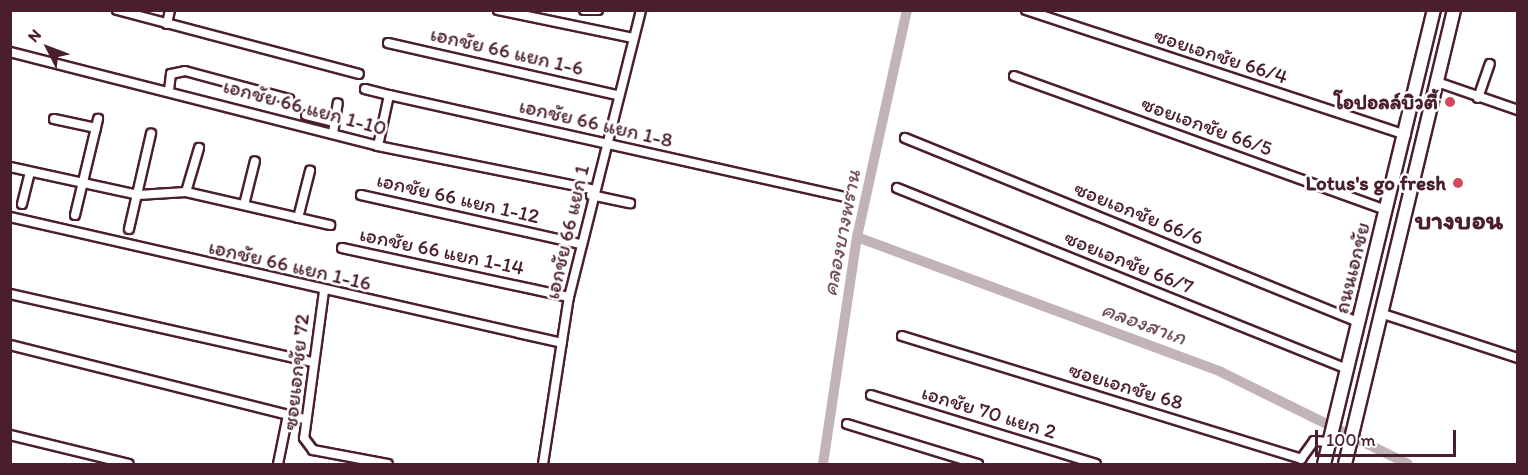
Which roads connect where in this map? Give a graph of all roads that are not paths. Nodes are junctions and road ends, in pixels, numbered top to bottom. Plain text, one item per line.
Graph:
1 (117, 10) edge
2 (170, 10) edge
3 (498, 10) edge
4 (584, 10) edge
5 (598, 10) edge
6 (641, 10) edge
7 (1026, 10) edge
8 (1434, 10) edge
9 (1454, 10) edge
10 (167, 24) junction
11 (633, 38) junction
12 (1428, 41) junction
13 (388, 43) dead end
14 (1446, 46) junction
15 (10, 52) edge
16 (1490, 64) dead end
17 (359, 74) dead end
18 (1014, 76) dead end
19 (1437, 82) junction
20 (364, 89) dead end
21 (169, 90) junction
22 (389, 95) junction
23 (617, 95) junction
24 (1416, 95) junction
25 (1434, 96) junction
26 (1478, 98) junction
27 (289, 99) dead end
28 (338, 103) dead end
29 (1518, 110) edge
30 (306, 115) dead end
31 (98, 118) dead end
32 (54, 119) dead end
33 (334, 122) junction
34 (96, 128) junction
35 (333, 133) junction
36 (151, 134) dead end
37 (1406, 135) junction
38 (905, 138) dead end
39 (607, 141) junction
40 (378, 146) junction
41 (199, 148) dead end
42 (255, 161) dead end
43 (10, 167) edge
44 (310, 171) dead end
45 (30, 173) junction
46 (84, 184) junction
47 (897, 188) dead end
48 (186, 192) junction
49 (592, 192) junction
50 (138, 195) junction
51 (361, 195) dead end
52 (846, 197) dead end
53 (630, 203) dead end
54 (22, 204) dead end
55 (244, 205) junction
56 (1387, 210) junction
57 (75, 215) dead end
58 (10, 217) edge
59 (298, 218) junction
60 (330, 225) dead end
61 (129, 229) dead end
62 (581, 244) junction
63 (342, 248) dead end
64 (324, 291) junction
65 (10, 294) edge
66 (569, 297) junction
67 (1380, 313) junction
68 (1358, 322) junction
69 (902, 336) dead end
70 (562, 344) junction
71 (10, 345) edge
72 (1518, 358) edge
73 (311, 362) junction
74 (1347, 369) junction
75 (871, 395) dead end
76 (288, 415) junction
77 (305, 419) junction
78 (847, 424) dead end
79 (10, 435) edge
80 (1329, 439) junction
81 (129, 465) edge
82 (278, 465) edge
83 (388, 465) edge
84 (543, 465) edge
85 (978, 465) edge
86 (1096, 465) edge
87 (1324, 465) edge
88 (1345, 465) edge

1 - 10 street
2 - 10 street
3 - 11 street
4 - 5 street
6 - 11 street, เอกชัย 66 แยก 1
7 - 37 street, ซอยเอกชัย 66/4
8 - 12 main road, ถนนเอกชัย
9 - 14 main road, ถนนเอกชัย
10 - 17 street
11 - 23 street, เอกชัย 66 แยก 1
12 - 14 main road
12 - 24 main road, ถนนเอกชัย
13 - 23 street, เอกชัย 66 แยก 1-6
14 - 19 main road, ถนนเอกชัย
15 - 21 street, เอกชัย 66 แยก 1-10
16 - 26 street
18 - 56 street, ซอยเอกชัย 66/5
19 - 25 main road, ถนนเอกชัย
19 - 26 street
20 - 22 street, เอกชัย 66 แยก 1-8
21 - 27 street
21 - 35 street, เอกชัย 66 แยก 1-10
22 - 39 street, เอกชัย 66 แยก 1-8
22 - 40 street
23 - 39 street, เอกชัย 66 แยก 1
24 - 25 main road
24 - 37 main road, ถนนเอกชัย
25 - 67 main road, ถนนเอกชัย
26 - 29 street
28 - 33 street
30 - 33 street
31 - 34 street
32 - 34 street
33 - 35 street
34 - 46 street
35 - 40 street, เอกชัย 66 แยก 1-10
36 - 50 street
37 - 56 main road, ถนนเอกชัย
38 - 68 street, ซอยเอกชัย 66/6
39 - 49 street, เอกชัย 66 แยก 1
39 - 52 street, เอกชัย 66 แยก 1-8
40 - 49 street, เอกชัย 66 แยก 1-10
41 - 48 street
42 - 55 street
43 - 45 street
44 - 59 street
45 - 46 street
45 - 54 street
46 - 50 street
46 - 57 street
47 - 74 street, ซอยเอกชัย 66/7
48 - 50 street
48 - 55 street
49 - 53 street, เอกชัย 66 แยก 1-10
49 - 62 street, เอกชัย 66 แยก 1
50 - 61 street
51 - 62 street, เอกชัย 66 แยก 1-12
55 - 59 street
56 - 68 main road, ถนนเอกชัย
58 - 64 street, เอกชัย 66 แยก 1-16
59 - 60 street
62 - 66 street, เอกชัย 66 แยก 1
63 - 66 street, เอกชัย 66 แยก 1-14
64 - 70 street, เอกชัย 66 แยก 1-16
64 - 73 street, ซอยเอกชัย 72
65 - 73 street
66 - 70 street, เอกชัย 66 แยก 1
67 - 72 street
67 - 88 main road, ถนนเอกชัย
68 - 74 main road, ถนนเอกชัย
69 - 80 street, ซอยเอกชัย 68
70 - 84 street, เอกชัย 66 แยก 1
71 - 76 street
73 - 77 street, ซอยเอกชัย 72
74 - 80 main road, ถนนเอกชัย
75 - 86 street, เอกชัย 70 แยก 2
76 - 77 street
76 - 82 street
77 - 83 street, ซอยเอกชัย 72
78 - 85 street
79 - 81 street
80 - 87 main road, ถนนเอกชัย

